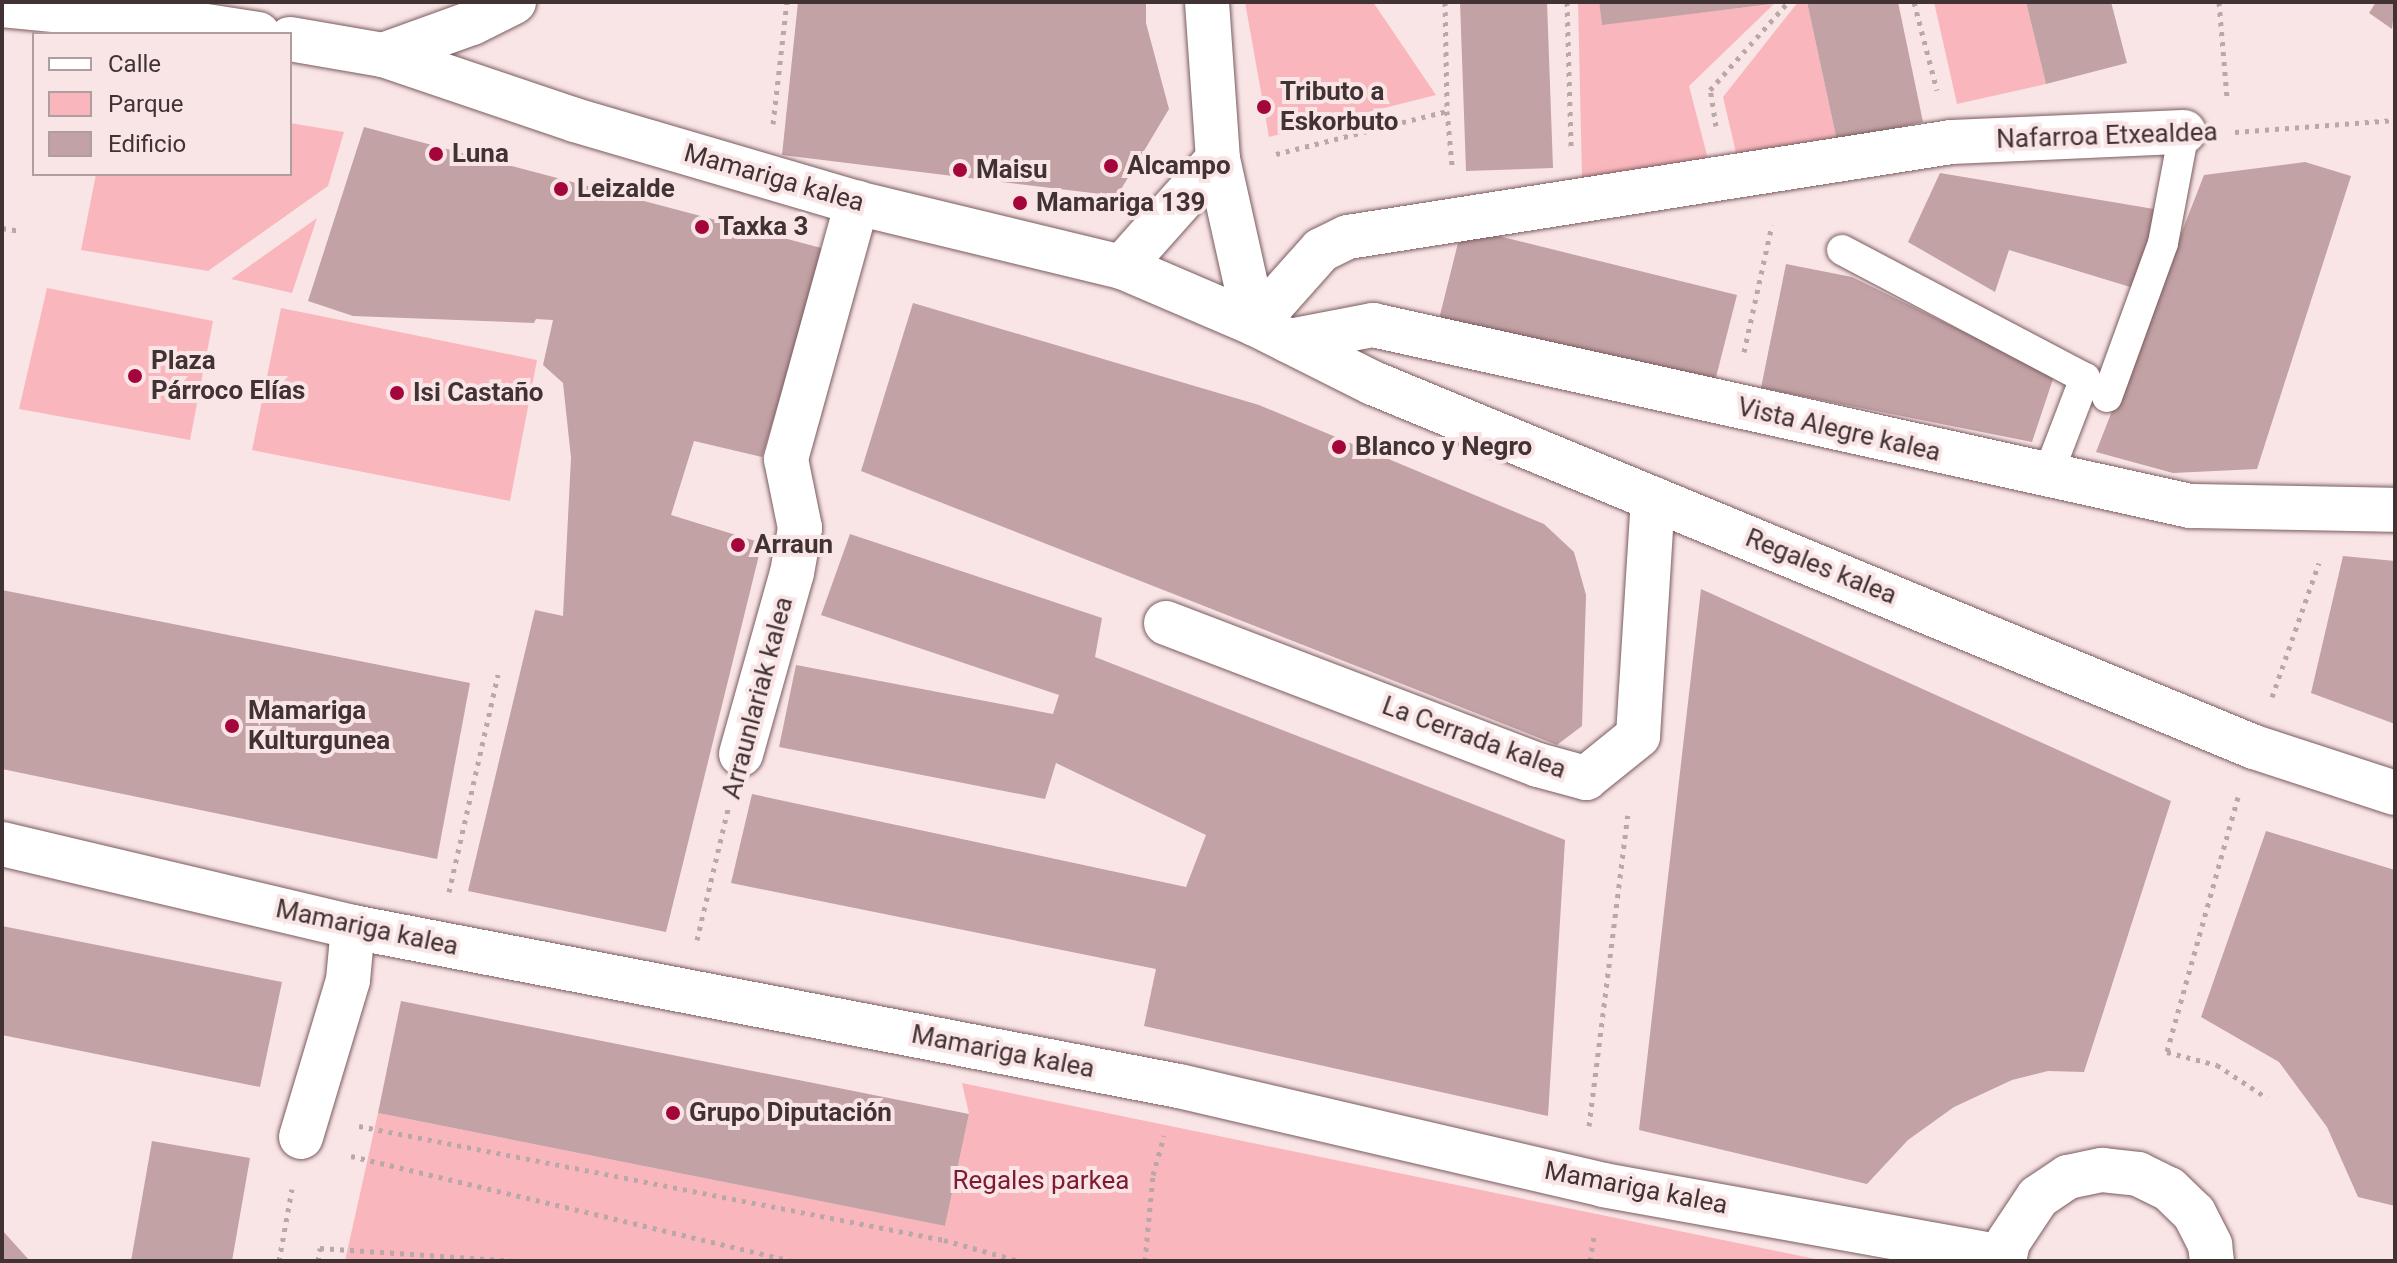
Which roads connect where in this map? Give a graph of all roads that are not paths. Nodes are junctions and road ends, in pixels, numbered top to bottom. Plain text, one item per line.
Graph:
1 (514, 2) edge
2 (1207, 2) edge
3 (2, 5) edge
4 (240, 32) edge
5 (292, 39) edge
6 (383, 55) junction
7 (2184, 132) joint
8 (1218, 159) junction
9 (857, 203) junction
10 (1842, 250) dead end
11 (1122, 267) junction
12 (1272, 333) junction
13 (2107, 397) dead end
14 (2047, 477) junction
15 (1653, 498) junction
16 (2395, 510) edge
17 (1166, 623) dead end
18 (741, 754) road end
19 (2395, 793) edge
20 (2, 844) edge
21 (353, 927) junction
22 (311, 1124) road end
23 (2004, 1259) edge
24 (2212, 1261) edge

1 - 6 street
2 - 8 street
3 - 4 street
5 - 6 street, Mamariga kalea
6 - 9 street, Mamariga kalea
7 - 12 street, Nafarroa Etxealdea
7 - 13 lane
8 - 11 street
8 - 12 street
9 - 11 street, Mamariga kalea
9 - 18 street, Arraunlariak kalea
10 - 14 lane
11 - 12 street, Mamariga kalea
12 - 14 street, Vista Alegre kalea
12 - 15 street, Regales kalea
14 - 16 street, Vista Alegre kalea
15 - 17 street, La Cerrada kalea
15 - 19 street, Regales kalea
20 - 21 street, Mamariga kalea
21 - 22 street
21 - 23 street, Mamariga kalea
23 - 24 street

